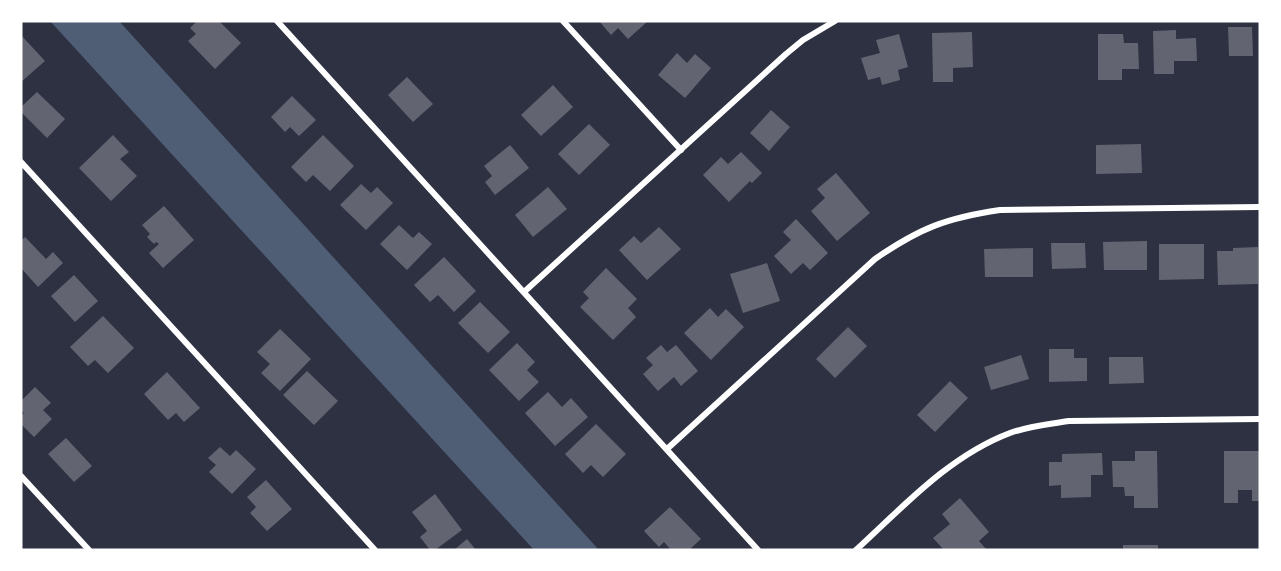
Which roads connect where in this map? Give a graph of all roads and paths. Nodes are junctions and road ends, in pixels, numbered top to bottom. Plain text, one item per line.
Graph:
1 (277, 21) edge
2 (563, 21) edge
3 (835, 21) edge
4 (681, 150) junction
5 (21, 162) edge
6 (1260, 207) edge
7 (524, 292) junction
8 (1260, 419) edge
9 (667, 449) junction
10 (21, 476) edge
11 (88, 550) edge
12 (375, 550) edge
13 (758, 550) edge
14 (856, 550) edge

1 - 7 street
2 - 4 street
3 - 4 street
4 - 7 street
5 - 12 street
6 - 9 street
7 - 9 street
8 - 14 street
9 - 13 street
10 - 11 street

